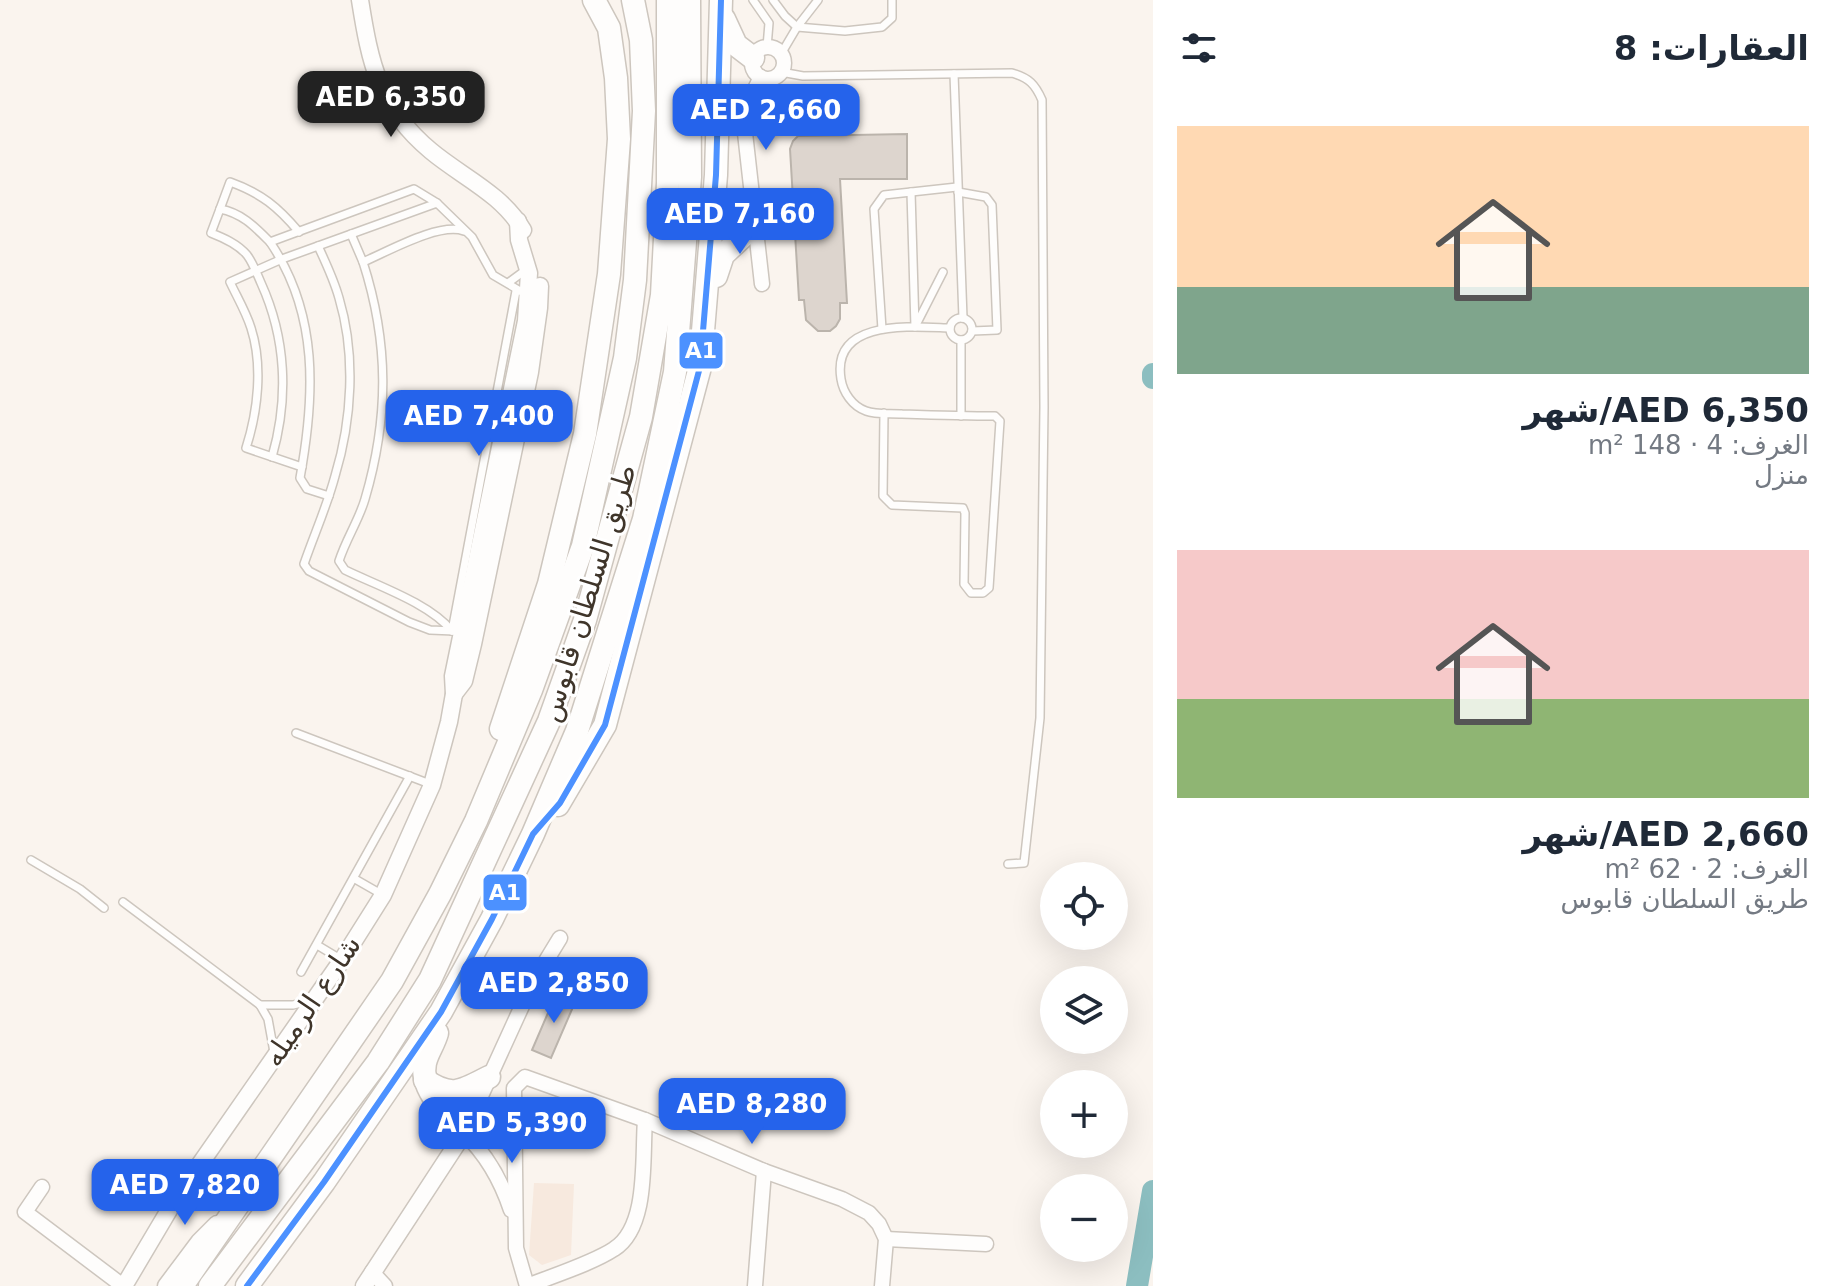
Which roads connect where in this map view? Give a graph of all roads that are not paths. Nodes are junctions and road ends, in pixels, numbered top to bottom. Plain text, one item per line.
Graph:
1 (360, 0) edge
2 (594, 0) edge
3 (633, 0) edge
4 (645, 0) edge
5 (668, 0) edge
6 (689, 0) edge
7 (753, 0) edge
8 (773, 0) edge
9 (818, 0) edge
10 (892, 0) edge
11 (721, 6) edge
12 (797, 27) junction
13 (641, 40) junction
14 (781, 54) junction
15 (761, 61) junction
16 (781, 72) junction
17 (954, 74) junction
18 (958, 190) junction
19 (911, 192) junction
20 (437, 203) junction
21 (220, 209) junction
22 (518, 221) junction
23 (756, 224) junction
24 (299, 232) junction
25 (466, 232) junction
26 (351, 234) junction
27 (270, 242) junction
28 (318, 246) junction
29 (282, 259) junction
30 (363, 262) junction
31 (528, 267) junction
32 (255, 270) junction
33 (943, 272) dead end
34 (508, 283) junction
35 (762, 284) dead end
36 (523, 293) junction
37 (706, 312) junction
38 (963, 318) junction
39 (915, 327) junction
40 (950, 328) junction
41 (882, 329) junction
42 (972, 331) junction
43 (961, 340) junction
44 (533, 347) junction
45 (884, 413) junction
46 (961, 416) junction
47 (272, 457) junction
48 (302, 467) junction
49 (329, 496) junction
50 (458, 632) junction
51 (454, 694) junction
52 (296, 733) dead end
53 (410, 776) junction
54 (432, 785) junction
55 (476, 821) junction
56 (533, 834) junction
57 (31, 860) dead end
58 (1008, 864) dead end
59 (355, 879) junction
60 (383, 895) junction
61 (123, 902) dead end
62 (104, 908) dead end
63 (560, 938) dead end
64 (317, 945) junction
65 (342, 960) junction
66 (301, 972) dead end
67 (315, 999) junction
68 (260, 1005) junction
69 (441, 1012) junction
70 (274, 1057) junction
71 (489, 1077) junction
72 (425, 1079) junction
73 (645, 1120) junction
74 (464, 1133) junction
75 (764, 1171) junction
76 (42, 1187) dead end
77 (241, 1200) junction
78 (516, 1225) junction
79 (886, 1239) junction
80 (986, 1244) dead end
81 (368, 1279) edge
82 (124, 1286) edge
83 (166, 1286) edge
84 (182, 1286) edge
85 (210, 1286) edge
86 (247, 1286) edge
87 (385, 1286) edge
88 (527, 1286) edge
89 (755, 1286) edge
90 (882, 1286) edge

1 - 22 street
2 - 55 highway
3 - 13 highway
4 - 13 highway
5 - 85 highway, طريق السلطان قابوس
6 - 56 highway, طريق السلطان قابوس
7 - 15 lane
8 - 12 lane
9 - 12 lane
10 - 12 lane
11 - 15 highway
11 - 37 highway
12 - 14 lane
13 - 55 highway
14 - 15 street
14 - 16 street
15 - 16 street
15 - 23 street
16 - 17 lane
17 - 18 lane
17 - 58 lane
18 - 19 lane
18 - 38 lane
18 - 42 lane
19 - 39 lane
19 - 41 lane
20 - 24 lane
20 - 25 lane
20 - 26 lane
21 - 24 lane
21 - 27 lane
21 - 32 lane
22 - 31 street
22 - 44 street
23 - 35 street
23 - 37 highway
24 - 27 lane
25 - 30 lane
25 - 34 lane
26 - 28 lane
26 - 30 lane
27 - 29 lane
28 - 29 lane
28 - 49 lane
29 - 32 lane
29 - 48 lane
30 - 50 lane
31 - 34 lane
31 - 36 street
32 - 47 lane
32 - 47 lane
33 - 39 lane
34 - 36 lane
36 - 44 street
36 - 50 street
37 - 56 highway
38 - 40 lane
38 - 42 lane
39 - 40 lane
39 - 41 lane
40 - 43 lane
41 - 45 lane
42 - 43 lane
43 - 46 lane
44 - 51 street
45 - 46 lane
45 - 46 lane
47 - 48 lane
48 - 49 lane
49 - 50 lane
50 - 51 street
51 - 54 street, شارع الرميله
52 - 53 lane
53 - 54 lane
53 - 59 lane
54 - 60 street, شارع الرميله
55 - 77 highway
56 - 69 highway, طريق السلطان قابوس
57 - 62 lane
59 - 60 lane
59 - 64 lane
60 - 65 street, شارع الرميله
61 - 68 lane
63 - 71 street
64 - 65 lane
64 - 66 lane
65 - 67 street, شارع الرميله
67 - 68 lane
67 - 70 street, شارع الرميله
68 - 70 lane
69 - 72 highway
69 - 86 highway, طريق السلطان قابوس
70 - 82 street, شارع الرميله
71 - 72 highway
71 - 74 street
72 - 74 highway
73 - 75 street
73 - 78 street
73 - 88 street
74 - 78 street
74 - 81 street
75 - 79 street
75 - 89 street
76 - 82 street
77 - 83 street
77 - 84 highway
78 - 88 street
79 - 80 street
79 - 90 street
81 - 87 street

